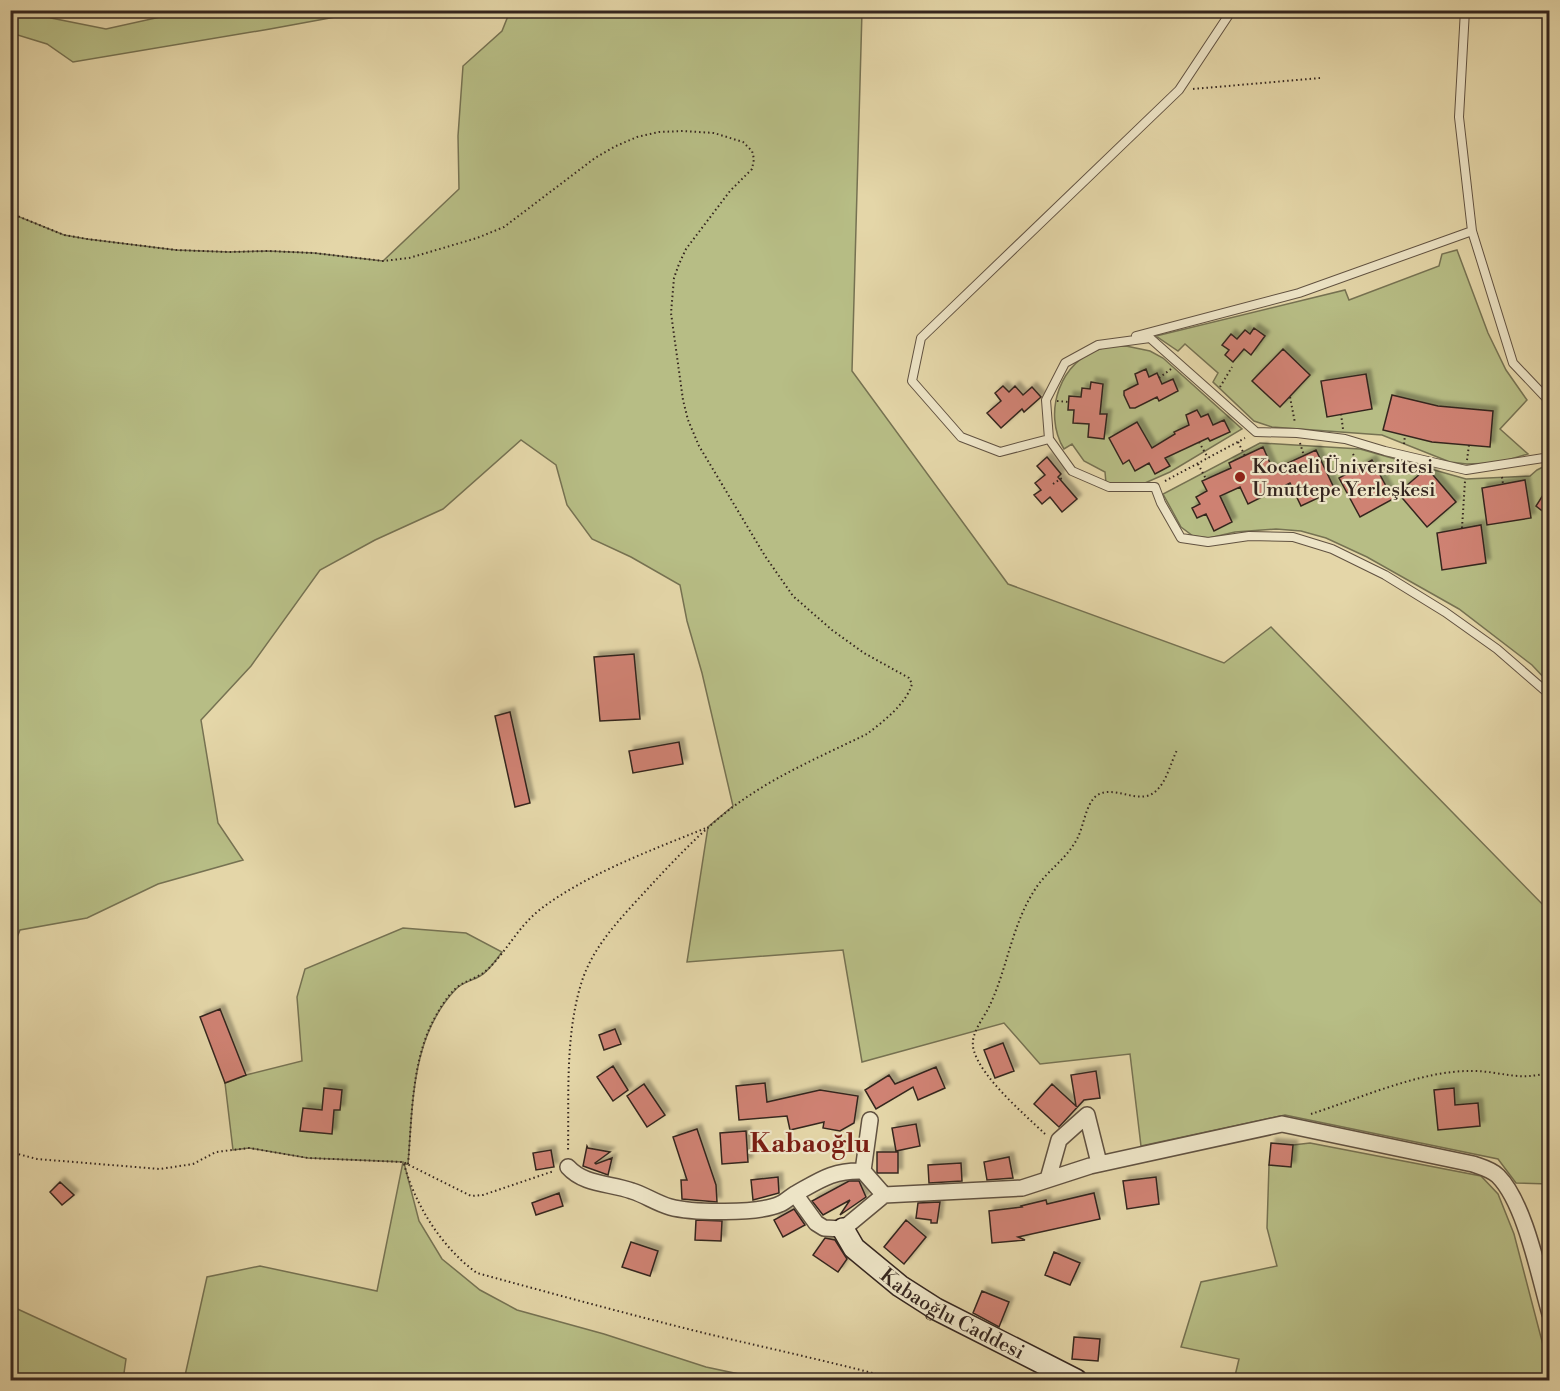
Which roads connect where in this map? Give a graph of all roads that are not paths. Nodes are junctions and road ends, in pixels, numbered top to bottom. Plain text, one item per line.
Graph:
1 (1232, 10) edge
2 (1465, 10) edge
3 (1472, 231) junction
4 (1098, 345) junction
5 (1550, 402) edge
6 (1049, 440) junction
7 (1550, 457) edge
8 (1550, 695) edge
9 (870, 1120) dead end
10 (1100, 1164) junction
11 (568, 1167) road end
12 (863, 1170) junction
13 (1048, 1179) junction
14 (795, 1194) junction
15 (884, 1195) junction
16 (843, 1229) junction
17 (1550, 1314) edge
18 (1076, 1380) edge

1 - 6 lane
2 - 3 lane
3 - 4 lane
3 - 5 lane
4 - 6 lane
4 - 7 lane
6 - 8 lane
9 - 12 street
10 - 13 street
10 - 13 street
10 - 17 street
11 - 14 street
12 - 14 street
12 - 15 street
13 - 15 street
14 - 16 street
15 - 16 street
16 - 18 street, Kabaoğlu Caddesi

